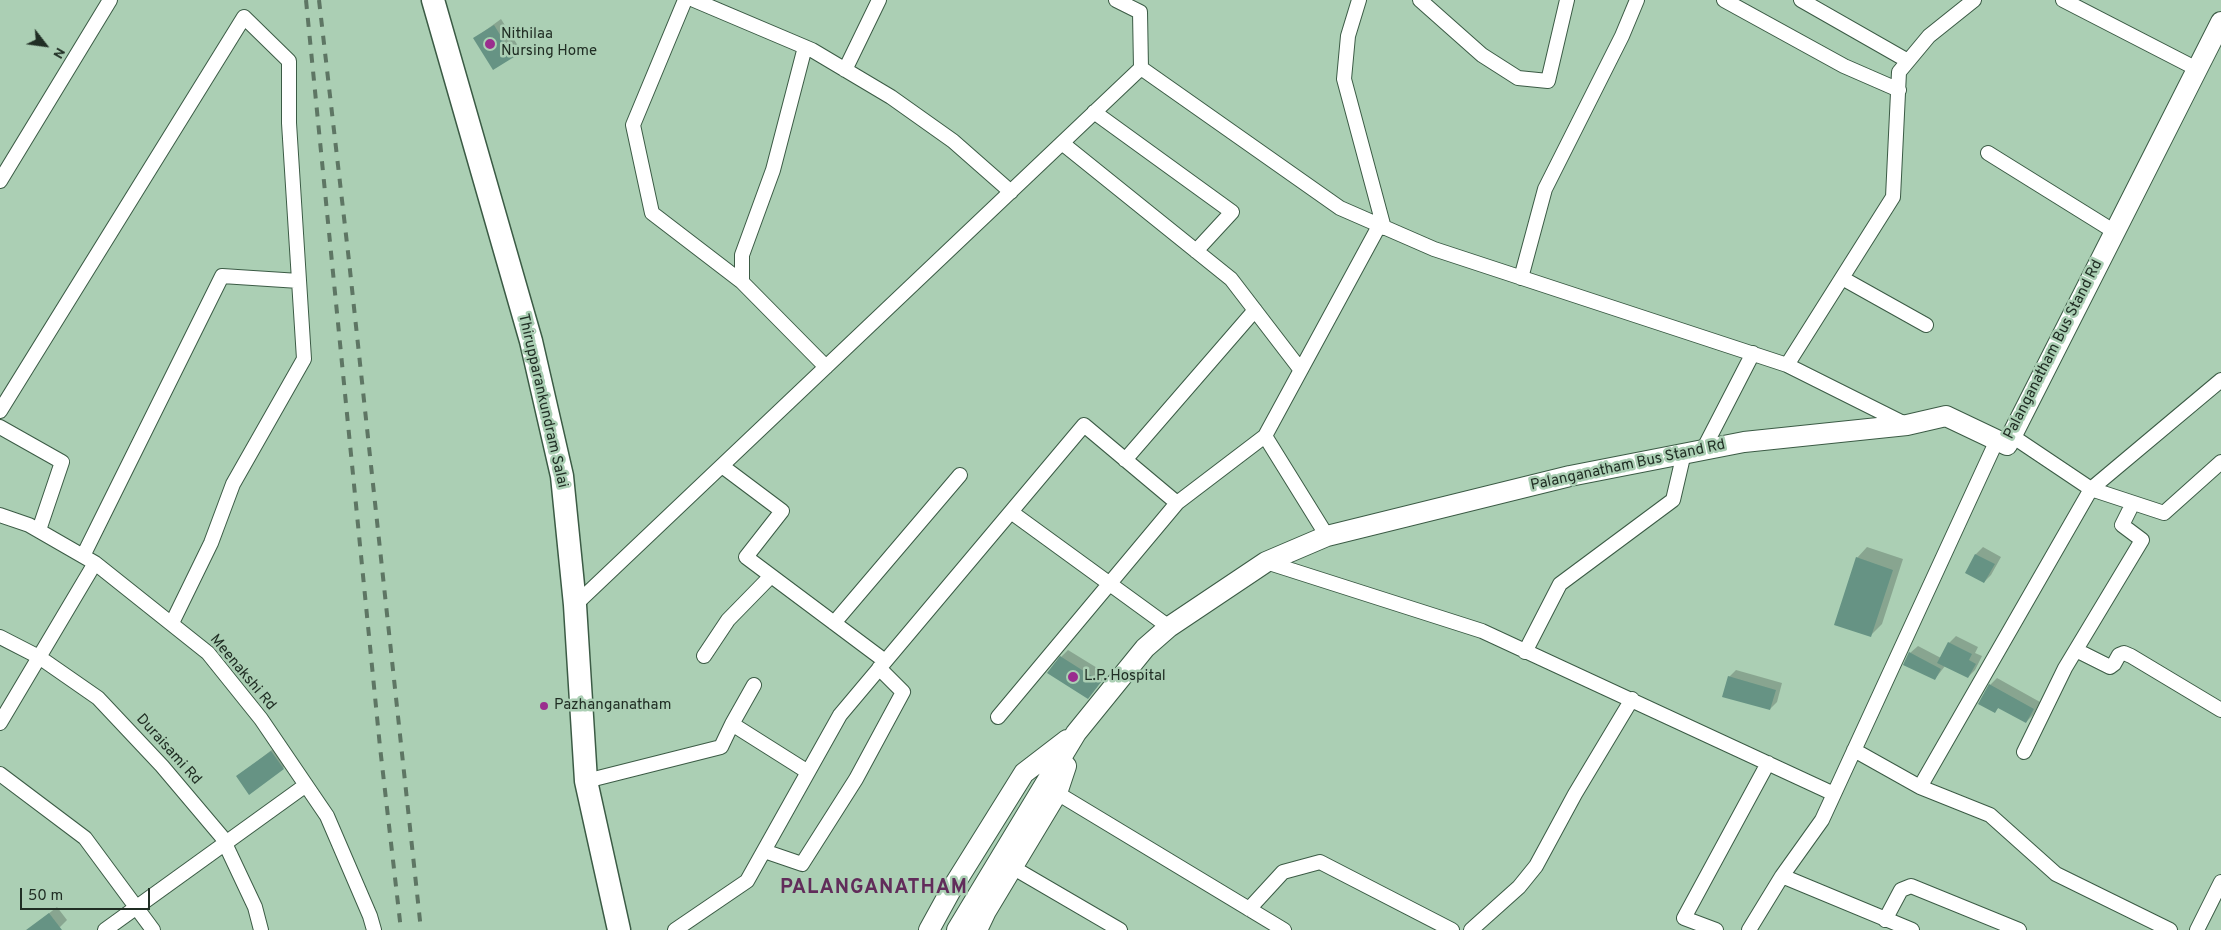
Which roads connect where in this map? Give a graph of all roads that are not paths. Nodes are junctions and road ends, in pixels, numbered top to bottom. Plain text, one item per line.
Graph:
1 (110, 0) edge
2 (433, 0) edge
3 (685, 0) edge
4 (694, 0) edge
5 (878, 0) edge
6 (1116, 0) edge
7 (1359, 0) edge
8 (1420, 0) edge
9 (1567, 0) edge
10 (1637, 0) edge
11 (1724, 0) edge
12 (1801, 0) edge
13 (1953, 0) edge
14 (2063, 0) edge
15 (1970, 4) edge
16 (2221, 22) edge
17 (805, 47) junction
18 (1908, 61) junction
19 (1141, 68) junction
20 (2197, 69) junction
21 (845, 70) junction
22 (1899, 90) junction
23 (1094, 112) junction
24 (1062, 143) junction
25 (1988, 152) dead end
26 (0, 182) edge
27 (1011, 192) junction
28 (1382, 227) junction
29 (2115, 232) junction
30 (1196, 252) junction
31 (1521, 278) junction
32 (1842, 278) junction
33 (299, 282) junction
34 (742, 282) junction
35 (1255, 310) junction
36 (1926, 325) dead end
37 (1753, 353) junction
38 (1787, 365) junction
39 (826, 367) junction
40 (1300, 369) junction
41 (2221, 380) edge
42 (0, 411) edge
43 (1907, 425) junction
44 (0, 427) edge
45 (1265, 436) junction
46 (2004, 438) junction
47 (1694, 452) junction
48 (1125, 460) junction
49 (2221, 462) edge
50 (722, 466) junction
51 (960, 475) dead end
52 (2091, 490) junction
53 (1176, 503) junction
54 (2133, 503) junction
55 (1011, 512) junction
56 (0, 515) edge
57 (39, 530) junction
58 (1327, 536) junction
59 (83, 556) junction
60 (1266, 562) junction
61 (95, 563) junction
62 (771, 576) junction
63 (1109, 585) junction
64 (575, 605) junction
65 (172, 623) junction
66 (834, 623) junction
67 (1169, 627) junction
68 (0, 637) edge
69 (2076, 650) junction
70 (1525, 652) junction
71 (704, 656) dead end
72 (39, 657) junction
73 (882, 664) junction
74 (754, 685) dead end
75 (1632, 699) junction
76 (2221, 710) edge
77 (998, 717) dead end
78 (0, 723) edge
79 (732, 724) junction
80 (1076, 733) junction
81 (1854, 750) junction
82 (2024, 752) dead end
83 (1768, 763) junction
84 (808, 772) junction
85 (0, 774) edge
86 (586, 782) junction
87 (306, 785) junction
88 (1920, 787) junction
89 (1057, 793) junction
90 (1834, 794) junction
91 (225, 844) junction
92 (764, 851) junction
93 (1012, 867) junction
94 (1782, 876) junction
95 (2221, 882) edge
96 (137, 909) junction
97 (1249, 909) junction
98 (1886, 920) junction
99 (105, 930) edge
100 (153, 930) edge
101 (262, 930) edge
102 (374, 930) edge
103 (619, 930) edge
104 (674, 930) edge
105 (929, 930) edge
106 (957, 930) edge
107 (977, 930) edge
108 (1120, 930) edge
109 (1284, 930) edge
110 (1452, 930) edge
111 (1471, 930) edge
112 (1716, 930) edge
113 (1749, 930) edge
114 (1912, 930) edge
115 (2019, 930) edge
116 (2170, 930) edge
117 (2197, 930) edge

1 - 26 street
2 - 64 main road, Thirupparankundram Salai
3 - 34 street
4 - 17 street
5 - 21 street
6 - 19 street
7 - 28 street
8 - 9 street
10 - 31 street
11 - 22 street
12 - 18 street
13 - 15 street
14 - 20 street
15 - 18 street
16 - 20 street, Palanganatham Bus Stand Rd
17 - 21 street
17 - 34 street
18 - 22 street
19 - 23 street
19 - 28 street
20 - 29 street, Palanganatham Bus Stand Rd
21 - 27 street
22 - 32 street
23 - 24 street
23 - 30 street
24 - 27 street
24 - 30 street
25 - 29 street
27 - 39 street
28 - 31 street
28 - 40 street
29 - 46 street, Palanganatham Bus Stand Rd
30 - 35 street
31 - 37 street
32 - 36 street
32 - 38 street
33 - 42 street
33 - 59 street
33 - 65 street
34 - 39 street
35 - 40 street
35 - 48 street
37 - 38 street
37 - 47 street
38 - 43 street
39 - 50 street
40 - 45 street
41 - 52 street
43 - 46 street, Palanganatham Bus Stand Rd
43 - 47 street, Palanganatham Bus Stand Rd
44 - 57 street
45 - 53 street
45 - 58 street
46 - 52 street
46 - 81 street
47 - 58 street, Palanganatham Bus Stand Rd
47 - 70 street
48 - 53 street
48 - 55 street
49 - 54 street
50 - 62 street
50 - 64 street
51 - 66 street
52 - 54 street
52 - 88 street
53 - 63 street
54 - 69 street
55 - 63 street
55 - 73 street
56 - 57 street, Meenakshi Rd
57 - 59 street, Meenakshi Rd
58 - 60 street, Palanganatham Bus Stand Rd
59 - 61 street, Meenakshi Rd
60 - 67 street, Palanganatham Bus Stand Rd
60 - 70 street
61 - 65 street, Meenakshi Rd
61 - 72 street
62 - 66 street
62 - 71 street
63 - 67 street
63 - 77 street
64 - 86 main road, Thirupparankundram Salai
65 - 87 street, Meenakshi Rd
66 - 73 street
67 - 80 street, Palanganatham Bus Stand Rd
68 - 72 street, Duraisami Rd
69 - 76 street
69 - 82 street
70 - 75 street
72 - 78 street
72 - 91 street, Duraisami Rd
73 - 84 street
73 - 92 street
74 - 79 street
75 - 83 street
75 - 111 street
79 - 84 street
79 - 86 street
80 - 89 street
80 - 105 street
80 - 106 street, Palanganatham Bus Stand Rd
81 - 88 street
81 - 90 street
83 - 90 street
83 - 112 street
84 - 92 street
85 - 96 street
86 - 103 main road, Thirupparankundram Salai
87 - 91 street
87 - 102 street, Meenakshi Rd
88 - 116 street
89 - 93 street
89 - 97 street
90 - 94 street
91 - 96 street
91 - 101 street, Duraisami Rd
92 - 104 street
93 - 107 street
93 - 108 street
94 - 98 street
94 - 113 street
95 - 117 street
96 - 99 street
96 - 100 street
97 - 109 street
97 - 110 street
98 - 114 street
98 - 115 street

